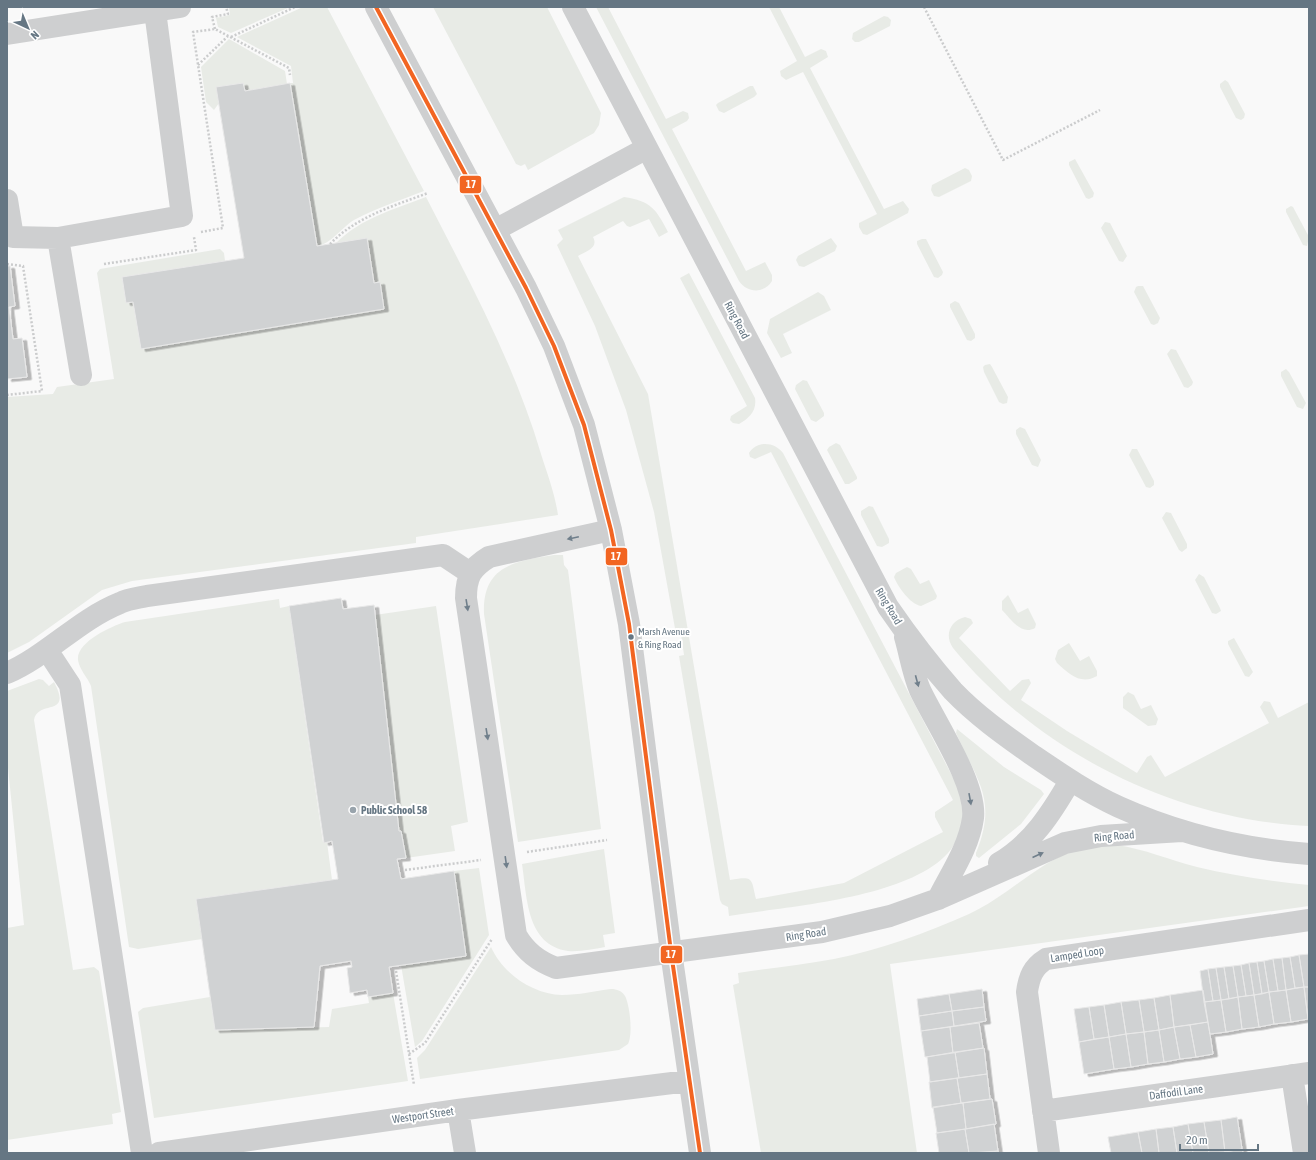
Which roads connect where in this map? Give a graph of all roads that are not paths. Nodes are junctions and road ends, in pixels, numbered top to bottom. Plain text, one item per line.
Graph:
1 (180, 7) edge
2 (376, 7) edge
3 (573, 7) edge
4 (155, 11) junction
5 (7, 34) edge
6 (647, 148) junction
7 (7, 200) edge
8 (495, 230) junction
9 (58, 238) junction
10 (81, 375) dead end
11 (611, 530) junction
12 (470, 573) junction
13 (903, 630) junction
14 (47, 650) junction
15 (7, 673) edge
16 (1070, 780) junction
17 (1182, 831) junction
18 (1309, 854) edge
19 (938, 899) junction
20 (1309, 920) edge
21 (671, 952) junction
22 (1300, 1074) edge
23 (688, 1082) junction
24 (458, 1110) junction
25 (1043, 1111) junction
26 (142, 1153) edge
27 (159, 1153) edge
28 (465, 1153) edge
29 (700, 1153) edge
30 (1049, 1153) edge
31 (1304, 1153) edge

1 - 4 street
2 - 8 street
3 - 6 street, Ring Road
4 - 5 street
4 - 9 street
6 - 8 street
6 - 13 street, Ring Road
7 - 9 street
8 - 11 street
9 - 10 street
11 -> 12 street
11 - 21 street
12 - 14 street
12 -> 21 street, Ring Road
13 - 16 street, Ring Road
13 -> 19 street, Ring Road
14 - 15 street
14 - 26 street
16 - 17 street, Ring Road
16 - 19 street, Ring Road
17 - 18 street, Ring Road
19 -> 17 street, Ring Road
19 - 21 street, Ring Road
20 - 25 street, Lamped Loop
21 - 23 street
22 - 25 street, Daffodil Lane
22 - 31 street
23 - 24 street, Westport Street
23 - 29 street
24 - 27 street, Westport Street
24 - 28 street
25 - 30 street, Lamped Loop

